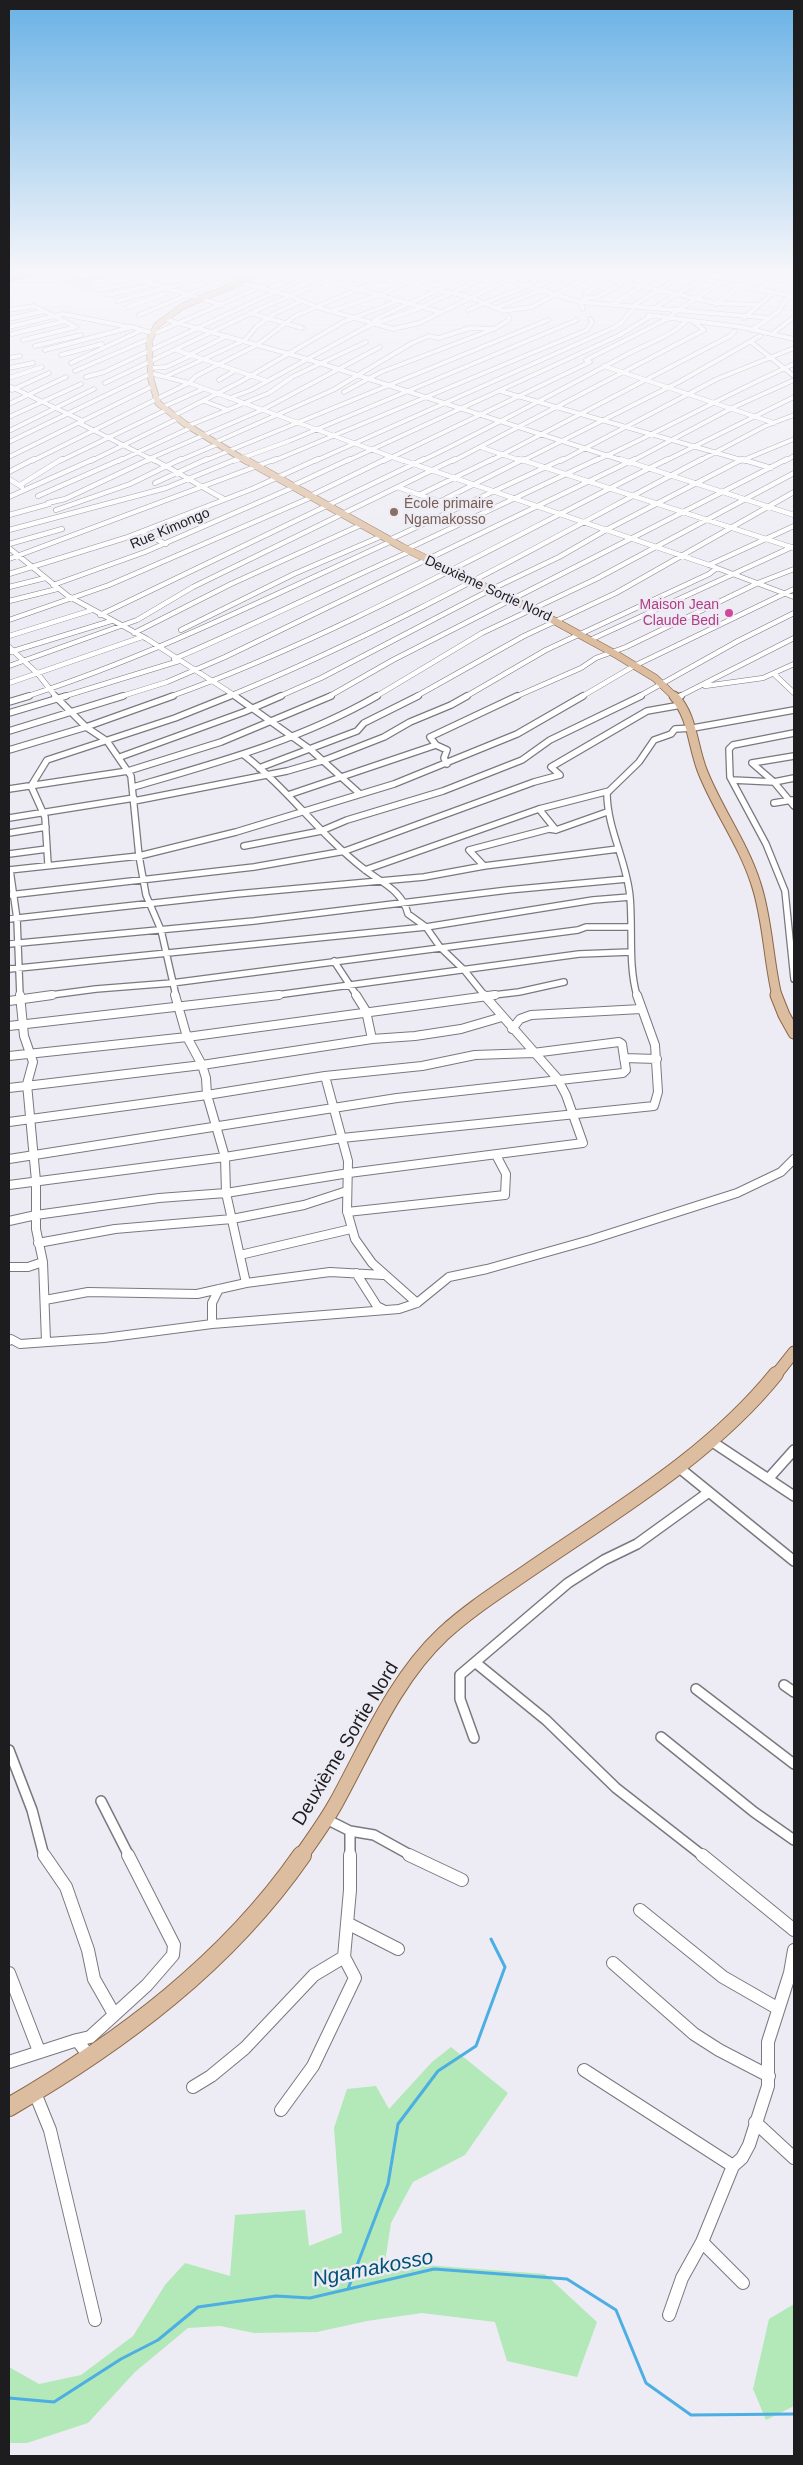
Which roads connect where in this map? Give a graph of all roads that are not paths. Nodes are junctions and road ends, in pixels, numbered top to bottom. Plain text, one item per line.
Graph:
1 (16, 389) edge
2 (41, 389) edge
3 (69, 389) edge
4 (94, 389) dead end
5 (113, 389) edge
6 (147, 389) edge
7 (152, 389) edge
8 (177, 389) edge
9 (203, 389) joint
10 (226, 389) edge
11 (250, 389) edge
12 (275, 389) edge
13 (300, 389) edge
14 (332, 389) edge
15 (349, 389) edge
16 (379, 389) edge
17 (399, 389) edge
18 (413, 389) edge
19 (444, 389) edge
20 (474, 389) edge
21 (504, 389) edge
22 (535, 389) edge
23 (562, 389) edge
24 (593, 389) edge
25 (628, 389) edge
26 (662, 389) edge
27 (676, 389) edge
28 (696, 389) edge
29 (741, 389) edge
30 (771, 389) edge
31 (500, 391) junction
32 (344, 392) dead end
33 (406, 392) junction
34 (687, 393) junction
35 (217, 394) junction
36 (29, 395) junction
37 (425, 397) junction
38 (520, 397) junction
39 (794, 397) edge
40 (230, 398) junction
41 (155, 400) junction
42 (42, 401) junction
43 (204, 401) junction
44 (538, 402) junction
45 (714, 402) junction
46 (243, 403) junction
47 (443, 403) junction
48 (9, 404) edge
49 (57, 407) junction
50 (777, 407) junction
51 (556, 408) junction
52 (732, 408) junction
53 (164, 409) junction
54 (462, 409) junction
55 (228, 410) junction
56 (262, 410) junction
57 (784, 410) dead end
58 (68, 414) junction
59 (793, 414) edge
60 (480, 415) junction
61 (579, 415) junction
62 (278, 416) junction
63 (755, 416) junction
64 (9, 417) edge
65 (175, 417) junction
66 (500, 421) junction
67 (602, 421) junction
68 (81, 422) junction
69 (297, 422) junction
70 (774, 422) junction
71 (189, 427) junction
72 (519, 427) junction
73 (623, 427) junction
74 (11, 429) edge
75 (314, 429) junction
76 (91, 430) junction
77 (24, 434) junction
78 (541, 434) junction
79 (650, 434) junction
80 (203, 435) junction
81 (334, 436) junction
82 (107, 438) junction
83 (794, 439) edge
84 (672, 440) junction
85 (563, 441) junction
86 (9, 442) edge
87 (353, 442) junction
88 (217, 443) junction
89 (122, 446) junction
90 (480, 447) junction
91 (696, 447) junction
92 (587, 448) junction
93 (374, 449) junction
94 (228, 450) junction
95 (137, 451) junction
96 (718, 453) junction
97 (504, 454) junction
98 (608, 455) junction
99 (394, 456) junction
100 (794, 456) edge
101 (9, 457) edge
102 (240, 458) junction
103 (151, 459) junction
104 (744, 460) junction
105 (524, 461) junction
106 (629, 462) junction
107 (412, 464) junction
108 (165, 466) junction
109 (256, 467) junction
110 (547, 468) junction
111 (649, 468) junction
112 (770, 468) junction
113 (433, 471) junction
114 (9, 472) edge
115 (180, 472) junction
116 (765, 472) junction
117 (794, 472) edge
118 (564, 474) junction
119 (672, 476) junction
120 (275, 478) junction
121 (454, 478) junction
122 (783, 478) junction
123 (188, 480) junction
124 (10, 481) edge
125 (588, 481) junction
126 (155, 483) dead end
127 (696, 484) junction
128 (20, 485) junction
129 (475, 486) junction
130 (293, 487) junction
131 (204, 488) junction
132 (400, 488) junction
133 (609, 489) junction
134 (28, 490) junction
135 (494, 492) junction
136 (723, 492) junction
137 (794, 492) edge
138 (419, 494) junction
139 (38, 496) junction
140 (311, 496) junction
141 (9, 497) edge
142 (632, 497) junction
143 (224, 499) junction
144 (515, 499) junction
145 (747, 499) junction
146 (439, 502) junction
147 (48, 503) junction
148 (326, 505) junction
149 (656, 505) junction
150 (539, 507) junction
151 (770, 507) junction
152 (458, 508) junction
153 (56, 510) junction
154 (682, 513) junction
155 (793, 513) edge
156 (560, 514) junction
157 (9, 515) edge
158 (342, 515) junction
159 (63, 517) junction
160 (708, 521) junction
161 (583, 522) junction
162 (360, 525) junction
163 (794, 526) edge
164 (62, 528) dead end
165 (731, 529) junction
166 (9, 530) edge
167 (606, 530) junction
168 (141, 532) junction
169 (388, 539) junction
170 (632, 539) junction
171 (764, 539) junction
172 (166, 544) junction
173 (9, 546) edge
174 (655, 547) junction
175 (793, 547) edge
176 (409, 550) junction
177 (19, 556) junction
178 (681, 556) junction
179 (9, 559) edge
180 (428, 560) junction
181 (709, 565) junction
182 (32, 566) junction
183 (717, 568) junction
184 (794, 569) edge
185 (451, 570) junction
186 (9, 574) edge
187 (734, 574) junction
188 (45, 578) junction
189 (472, 580) junction
190 (758, 583) junction
191 (9, 587) edge
192 (55, 587) junction
193 (492, 588) junction
194 (794, 589) edge
195 (783, 594) junction
196 (794, 597) edge
197 (73, 598) junction
198 (512, 598) junction
199 (9, 601) edge
200 (534, 609) junction
201 (92, 610) junction
202 (794, 613) edge
203 (100, 615) junction
204 (9, 620) edge
205 (111, 621) junction
206 (558, 622) junction
207 (122, 627) junction
208 (181, 630) dead end
209 (134, 633) junction
210 (579, 634) junction
211 (9, 636) edge
212 (142, 637) junction
213 (794, 638) edge
214 (590, 640) junction
215 (9, 647) edge
216 (158, 648) junction
217 (11, 652) edge
218 (611, 652) junction
219 (177, 660) junction
220 (24, 661) junction
221 (794, 664) edge
222 (9, 666) edge
223 (634, 666) junction
224 (193, 668) junction
225 (38, 674) junction
226 (774, 674) junction
227 (660, 682) junction
228 (9, 683) edge
229 (213, 683) junction
230 (49, 688) junction
231 (695, 688) junction
232 (794, 693) edge
233 (232, 696) junction
234 (676, 698) junction
235 (58, 700) junction
236 (9, 702) edge
237 (681, 705) junction
238 (251, 709) junction
239 (794, 710) edge
240 (71, 712) junction
241 (9, 713) edge
242 (271, 721) junction
243 (86, 727) junction
244 (693, 728) junction
245 (9, 731) edge
246 (794, 733) edge
247 (292, 735) junction
248 (107, 741) junction
249 (436, 745) junction
250 (9, 750) edge
251 (308, 750) junction
252 (244, 755) junction
253 (794, 756) edge
254 (120, 758) junction
255 (325, 760) junction
256 (447, 764) junction
257 (259, 768) junction
258 (128, 771) junction
259 (270, 775) junction
260 (342, 777) junction
261 (794, 778) edge
262 (732, 780) junction
263 (774, 782) junction
264 (31, 786) junction
265 (133, 787) junction
266 (9, 789) edge
267 (609, 791) junction
268 (288, 794) junction
269 (360, 794) junction
270 (134, 799) junction
271 (793, 802) edge
272 (774, 803) dead end
273 (538, 809) junction
274 (303, 810) junction
275 (44, 811) junction
276 (607, 812) junction
277 (9, 818) edge
278 (46, 827) junction
279 (556, 830) junction
280 (321, 831) junction
281 (9, 833) edge
282 (244, 846) dead end
283 (47, 849) junction
284 (618, 850) junction
285 (345, 852) junction
286 (9, 854) edge
287 (139, 856) junction
288 (48, 864) junction
289 (484, 866) junction
290 (9, 870) edge
291 (365, 870) junction
292 (627, 879) junction
293 (143, 880) junction
294 (384, 881) junction
295 (12, 895) edge
296 (630, 896) junction
297 (404, 902) junction
298 (149, 903) junction
299 (9, 919) edge
300 (17, 919) junction
301 (426, 927) junction
302 (631, 927) junction
303 (161, 930) junction
304 (19, 942) junction
305 (9, 944) edge
306 (440, 947) junction
307 (631, 952) junction
308 (166, 954) junction
309 (334, 961) junction
310 (18, 968) junction
311 (9, 969) edge
312 (465, 971) junction
313 (794, 979) edge
314 (172, 982) junction
315 (564, 982) dead end
316 (351, 986) junction
317 (484, 996) junction
318 (20, 1000) junction
319 (9, 1001) edge
320 (178, 1008) junction
321 (641, 1009) junction
322 (366, 1011) junction
323 (502, 1017) junction
324 (24, 1024) junction
325 (9, 1026) edge
326 (512, 1029) junction
327 (794, 1033) edge
328 (188, 1037) junction
329 (372, 1039) junction
330 (533, 1053) junction
331 (30, 1055) junction
332 (9, 1056) edge
333 (624, 1058) junction
334 (657, 1059) junction
335 (202, 1065) junction
336 (324, 1076) junction
337 (556, 1078) junction
338 (27, 1084) junction
339 (9, 1088) edge
340 (207, 1095) junction
341 (333, 1109) junction
342 (571, 1115) junction
343 (31, 1119) junction
344 (9, 1122) edge
345 (218, 1126) junction
346 (342, 1138) junction
347 (34, 1154) junction
348 (496, 1155) junction
349 (225, 1157) junction
350 (9, 1159) edge
351 (794, 1159) edge
352 (349, 1173) junction
353 (36, 1181) junction
354 (9, 1185) edge
355 (346, 1191) junction
356 (226, 1194) junction
357 (346, 1212) junction
358 (36, 1215) junction
359 (232, 1220) junction
360 (9, 1222) edge
361 (351, 1229) junction
362 (38, 1243) junction
363 (240, 1255) junction
364 (43, 1262) junction
365 (9, 1267) edge
366 (356, 1273) junction
367 (383, 1275) junction
368 (246, 1282) junction
369 (219, 1289) junction
370 (45, 1300) junction
371 (417, 1302) junction
372 (386, 1310) junction
373 (212, 1324) junction
374 (9, 1341) edge
375 (46, 1342) junction
376 (794, 1352) edge
377 (711, 1441) junction
378 (794, 1450) edge
379 (677, 1466) junction
380 (769, 1478) junction
381 (709, 1492) junction
382 (794, 1496) edge
383 (794, 1561) edge
384 (476, 1663) junction
385 (784, 1685) dead end
386 (696, 1690) dead end
387 (794, 1692) edge
388 (661, 1736) dead end
389 (474, 1738) dead end
390 (9, 1750) edge
391 (794, 1764) edge
392 (101, 1802) dead end
393 (326, 1819) junction
394 (350, 1832) junction
395 (794, 1840) edge
396 (462, 1880) dead end
397 (640, 1910) dead end
398 (347, 1923) junction
399 (794, 1930) edge
400 (398, 1949) dead end
401 (794, 1950) edge
402 (344, 1957) junction
403 (613, 1963) dead end
404 (9, 1973) edge
405 (777, 2008) junction
406 (114, 2014) junction
407 (77, 2040) junction
408 (39, 2051) junction
409 (92, 2055) junction
410 (9, 2062) edge
411 (584, 2070) dead end
412 (769, 2076) junction
413 (193, 2087) dead end
414 (35, 2093) junction
415 (9, 2107) edge
416 (281, 2110) dead end
417 (755, 2122) junction
418 (794, 2158) edge
419 (733, 2166) junction
420 (702, 2242) junction
421 (744, 2283) dead end
422 (669, 2315) dead end
423 (95, 2320) dead end

1 - 36 street
2 - 36 street
3 - 42 street
4 - 49 street
5 - 58 street
6 - 68 street
7 - 41 main road
8 - 41 street
9 - 35 street
9 - 53 street
10 - 35 street
11 - 40 street
12 - 46 street
13 - 56 street
14 - 62 street
15 - 32 street
16 - 69 street
17 - 33 street
18 - 33 street
19 - 37 street
20 - 47 street
21 - 31 street, Rue Kimongo
22 - 38 street
23 - 44 street
24 - 51 street
25 - 61 street
26 - 67 street
27 - 34 street
28 - 34 street
29 - 45 street
30 - 52 street
31 - 38 street
31 - 54 street, Rue Kimongo
33 - 37 street
33 - 75 street
34 - 45 street
34 - 73 street
35 - 40 street
35 - 43 street
36 - 42 street
36 - 48 street
37 - 47 street
37 - 81 street
38 - 44 street
38 - 60 street
39 - 50 street
40 - 46 street
41 - 53 main road, Deuxième Sortie Nord
41 - 76 street
42 - 49 street
42 - 64 street
43 - 55 street
43 - 65 street
44 - 51 street
44 - 66 street
45 - 52 street
45 - 79 street
46 - 55 street
46 - 56 street
47 - 54 street
47 - 87 street
49 - 58 street
49 - 74 street
50 - 57 street
50 - 63 street
51 - 61 street
51 - 72 street
52 - 63 street
52 - 84 street
53 - 65 main road, Deuxième Sortie Nord
53 - 82 street
54 - 60 street
54 - 93 street, Rue Kimongo
55 - 71 street
56 - 62 street
56 - 80 street
58 - 68 street
58 - 77 street
59 - 70 street
60 - 66 street
60 - 99 street
61 - 67 street
61 - 78 street
62 - 69 street
62 - 88 street
63 - 70 street
63 - 91 street
65 - 71 main road, Deuxième Sortie Nord
65 - 89 street
66 - 72 street
66 - 107 street
67 - 73 street
67 - 85 street
68 - 76 street
68 - 101 street
69 - 75 street
69 - 94 street
70 - 96 street
71 - 80 main road, Deuxième Sortie Nord
71 - 95 street
72 - 78 street
72 - 90 street
73 - 79 street
73 - 92 street
74 - 77 street
75 - 81 street
75 - 102 street
76 - 82 street
76 - 114 street
77 - 86 street
78 - 85 street
78 - 97 street
79 - 84 street
79 - 98 street
80 - 88 main road, Deuxième Sortie Nord
80 - 103 street
81 - 87 street
81 - 109 street
82 - 89 street
82 - 128 street
83 - 104 street
84 - 91 street
84 - 106 street
85 - 92 street
85 - 105 street
87 - 93 street
87 - 120 street
88 - 94 main road, Deuxième Sortie Nord
88 - 108 street
89 - 95 street
89 - 134 street
90 - 97 street
90 - 113 street
91 - 96 street
91 - 111 street
92 - 98 street
92 - 110 street
93 - 99 street
93 - 130 street, Rue Kimongo
94 - 102 main road, Deuxième Sortie Nord
94 - 115 street
95 - 103 street
95 - 139 street
96 - 104 street
96 - 119 street
97 - 105 street
97 - 121 street
98 - 106 street
98 - 118 street
99 - 107 street
99 - 140 street
100 - 112 street
102 - 109 main road, Deuxième Sortie Nord
102 - 123 street
103 - 108 street
103 - 147 street
104 - 112 street
104 - 127 street
105 - 110 street
105 - 129 street
106 - 111 street
106 - 125 street
107 - 113 street
107 - 148 street
108 - 115 street
108 - 153 street
109 - 120 main road, Deuxième Sortie Nord
109 - 131 street
110 - 118 street
110 - 135 street
111 - 119 street
111 - 133 street
112 - 116 street
113 - 121 street
113 - 132 street
115 - 123 street
115 - 126 street
116 - 122 street
116 - 136 street
117 - 122 street
118 - 125 street
118 - 144 street
119 - 127 street
119 - 142 street
120 - 130 main road, Deuxième Sortie Nord
120 - 143 street
121 - 129 street
121 - 138 street
122 - 145 street
123 - 131 street
123 - 159 street
124 - 128 street
125 - 133 street
125 - 150 street
127 - 136 street
127 - 149 street
128 - 134 street
129 - 135 street
129 - 146 street
130 - 140 main road, Deuxième Sortie Nord
130 - 172 street, Rue Kimongo
131 - 143 street
131 - 177 street
132 - 138 street
132 - 158 street
133 - 142 street
133 - 156 street
134 - 139 street
134 - 141 street
135 - 144 street
135 - 152 street
136 - 145 street
136 - 154 street
137 - 151 street
138 - 146 street
139 - 147 street
140 - 148 main road, Deuxième Sortie Nord
140 - 197 street
142 - 149 street
142 - 161 street
143 - 168 street
144 - 150 street
144 - 176 street
145 - 151 street
145 - 160 street
146 - 152 street
147 - 153 street
147 - 157 street
148 - 158 main road, Deuxième Sortie Nord
148 - 203 street
149 - 154 street
149 - 167 street
150 - 156 street
150 - 180 street
151 - 155 street
151 - 165 street
152 - 169 street
153 - 159 street
154 - 160 street
154 - 170 street
156 - 161 street
156 - 185 street
158 - 162 main road, Deuxième Sortie Nord
158 - 207 street
159 - 166 street
160 - 165 street
160 - 174 street
161 - 167 street
161 - 189 street
162 - 169 main road, Deuxième Sortie Nord
162 - 209 street
163 - 171 street
164 - 173 street
165 - 171 street
165 - 178 street
167 - 170 street
167 - 193 street
168 - 172 street
168 - 182 street
169 - 176 main road, Deuxième Sortie Nord
169 - 208 street
169 - 216 street
170 - 174 street
170 - 198 street
171 - 175 street
171 - 181 street
172 - 192 street, Rue Kimongo
173 - 177 street
174 - 178 street
174 - 200 street
175 - 187 street
176 - 180 main road, Deuxième Sortie Nord
176 - 219 street
177 - 179 street
177 - 182 street
178 - 181 street
178 - 206 street
180 - 185 main road, Deuxième Sortie Nord
180 - 224 street
181 - 183 street
182 - 186 street
182 - 188 street
183 - 187 street
183 - 210 street
184 - 190 street
185 - 189 main road, Deuxième Sortie Nord
185 - 229 street
187 - 190 street
187 - 214 street
188 - 191 street
188 - 192 street
189 - 193 main road, Deuxième Sortie Nord
189 - 233 street
190 - 195 street
190 - 218 street
192 - 197 street
192 - 199 street, Rue Kimongo
193 - 198 main road, Deuxième Sortie Nord
193 - 238 street
194 - 195 street
195 - 196 street
195 - 223 street
197 - 201 street
197 - 204 street
198 - 200 main road, Deuxième Sortie Nord
198 - 242 street
200 - 206 main road, Deuxième Sortie Nord
200 - 247 street
201 - 203 street
201 - 211 street
202 - 227 street
203 - 205 street
205 - 207 street
205 - 217 street
206 - 210 main road, Deuxième Sortie Nord
206 - 251 street
207 - 209 street
207 - 220 street
209 - 212 street
210 - 214 main road, Deuxième Sortie Nord
210 - 255 street
212 - 216 street
212 - 225 street
213 - 231 street
214 - 218 main road, Deuxième Sortie Nord
215 - 217 street
216 - 219 street
216 - 230 street
217 - 220 street
218 - 223 main road, Deuxième Sortie Nord
218 - 249 street
219 - 224 street
219 - 235 street
220 - 222 street
220 - 225 street
221 - 226 street
223 - 227 main road, Deuxième Sortie Nord
223 - 256 street
224 - 229 street
224 - 240 street
225 - 228 street
225 - 230 street
226 - 231 street
226 - 232 street
227 - 234 main road, Deuxième Sortie Nord
227 - 280 street
229 - 233 street
229 - 243 street
230 - 235 street
230 - 236 street
231 - 234 street
233 - 238 street
233 - 248 street
234 - 237 main road, Deuxième Sortie Nord
235 - 240 street
235 - 241 street
237 - 244 main road, Deuxième Sortie Nord
237 - 285 street
238 - 242 street
238 - 254 street
239 - 244 street
240 - 243 street
240 - 245 street
242 - 247 street
242 - 258 street
243 - 248 street
243 - 250 street
244 - 267 street
244 - 327 main road, Deuxième Sortie Nord
246 - 262 street
247 - 251 street
247 - 252 street
248 - 254 street
248 - 264 street
249 - 256 street
249 - 260 street
251 - 255 street
251 - 257 street
252 - 257 street
252 - 265 street
253 - 263 street
254 - 258 street
255 - 259 street
255 - 260 street
256 - 269 street
257 - 259 street
258 - 264 street
258 - 265 street
259 - 268 street
259 - 270 street
260 - 268 street
260 - 269 street
261 - 263 street
262 - 263 street
262 - 313 street
263 - 271 street
264 - 266 street
264 - 275 street
265 - 270 street
267 - 273 street
267 - 276 street
268 - 274 street
269 - 274 street
270 - 275 street
270 - 287 street
271 - 272 street
273 - 279 street
273 - 291 street
274 - 280 street
274 - 287 street
275 - 277 street
275 - 278 street
276 - 279 street
276 - 284 street
278 - 281 street
278 - 283 street
279 - 289 street
280 - 282 street
280 - 285 street
283 - 286 street
283 - 288 street
284 - 289 street
284 - 292 street
285 - 291 street
285 - 293 street
287 - 288 street
287 - 293 street
288 - 290 street
289 - 294 street
290 - 295 street
291 - 294 street
292 - 296 street
292 - 297 street
293 - 295 street
293 - 298 street
294 - 297 street
294 - 298 street
295 - 300 street
296 - 301 street
296 - 302 street
297 - 301 street
297 - 303 street
298 - 300 street
298 - 303 street
299 - 300 street
300 - 304 street
301 - 306 street
301 - 308 street
302 - 306 street
302 - 307 street
303 - 304 street
303 - 308 street
304 - 305 street
304 - 310 street
306 - 309 street
306 - 312 street
307 - 312 street
307 - 321 street
308 - 310 street
308 - 314 street
309 - 314 street
309 - 316 street
310 - 311 street
310 - 318 street
312 - 316 street
312 - 317 street
314 - 318 street
314 - 320 street
315 - 317 street
316 - 320 street
316 - 322 street
317 - 322 street
317 - 323 street
318 - 319 street
318 - 324 street
320 - 324 street
320 - 328 street
321 - 326 street
321 - 334 street
322 - 328 street
322 - 329 street
323 - 326 street
323 - 329 street
324 - 325 street
324 - 331 street
326 - 330 street
328 - 331 street
328 - 335 street
329 - 335 street
330 - 333 street
330 - 336 street
330 - 337 street
331 - 332 street
331 - 338 street
333 - 334 street
333 - 337 street
334 - 342 street
335 - 338 street
335 - 340 street
336 - 340 street
336 - 341 street
337 - 341 street
337 - 342 street
338 - 339 street
338 - 343 street
340 - 343 street
340 - 345 street
341 - 345 street
341 - 346 street
342 - 346 street
342 - 348 street
343 - 344 street
343 - 347 street
345 - 347 street
345 - 349 street
346 - 349 street
346 - 352 street
347 - 350 street
347 - 353 street
348 - 352 street
348 - 357 street
349 - 353 street
349 - 356 street
351 - 371 street
352 - 355 street
352 - 356 street
353 - 354 street
353 - 358 street
355 - 357 street
355 - 359 street
356 - 358 street
356 - 359 street
357 - 361 street
358 - 360 street
358 - 362 street
359 - 362 street
359 - 363 street
361 - 363 street
361 - 367 street
362 - 364 street
363 - 368 street
364 - 365 street
364 - 370 street
366 - 367 street
366 - 368 street
366 - 372 street
367 - 371 street
368 - 369 street
369 - 370 street
369 - 373 street
370 - 375 street
371 - 372 street
372 - 373 street
373 - 375 street
374 - 375 street
376 - 377 main road, Deuxième Sortie Nord
377 - 379 main road, Deuxième Sortie Nord
377 - 380 street
378 - 380 street
379 - 381 street
379 - 393 main road, Deuxième Sortie Nord
380 - 382 street
381 - 383 street
381 - 384 street
384 - 389 street
384 - 399 street
385 - 387 street
386 - 391 street
388 - 395 street
390 - 406 street
392 - 406 street
393 - 394 street
393 - 409 main road, Deuxième Sortie Nord
394 - 396 street
394 - 398 street
397 - 405 street
398 - 400 street
398 - 402 street
401 - 405 street
402 - 413 street
402 - 416 street
403 - 412 street
404 - 408 street
405 - 412 street
406 - 407 street
407 - 408 street
407 - 409 street
408 - 410 street
409 - 414 main road, Deuxième Sortie Nord
411 - 419 street
412 - 417 street
414 - 415 main road, Deuxième Sortie Nord
414 - 423 street
417 - 418 street
417 - 419 street
419 - 420 street
420 - 421 street
420 - 422 street

